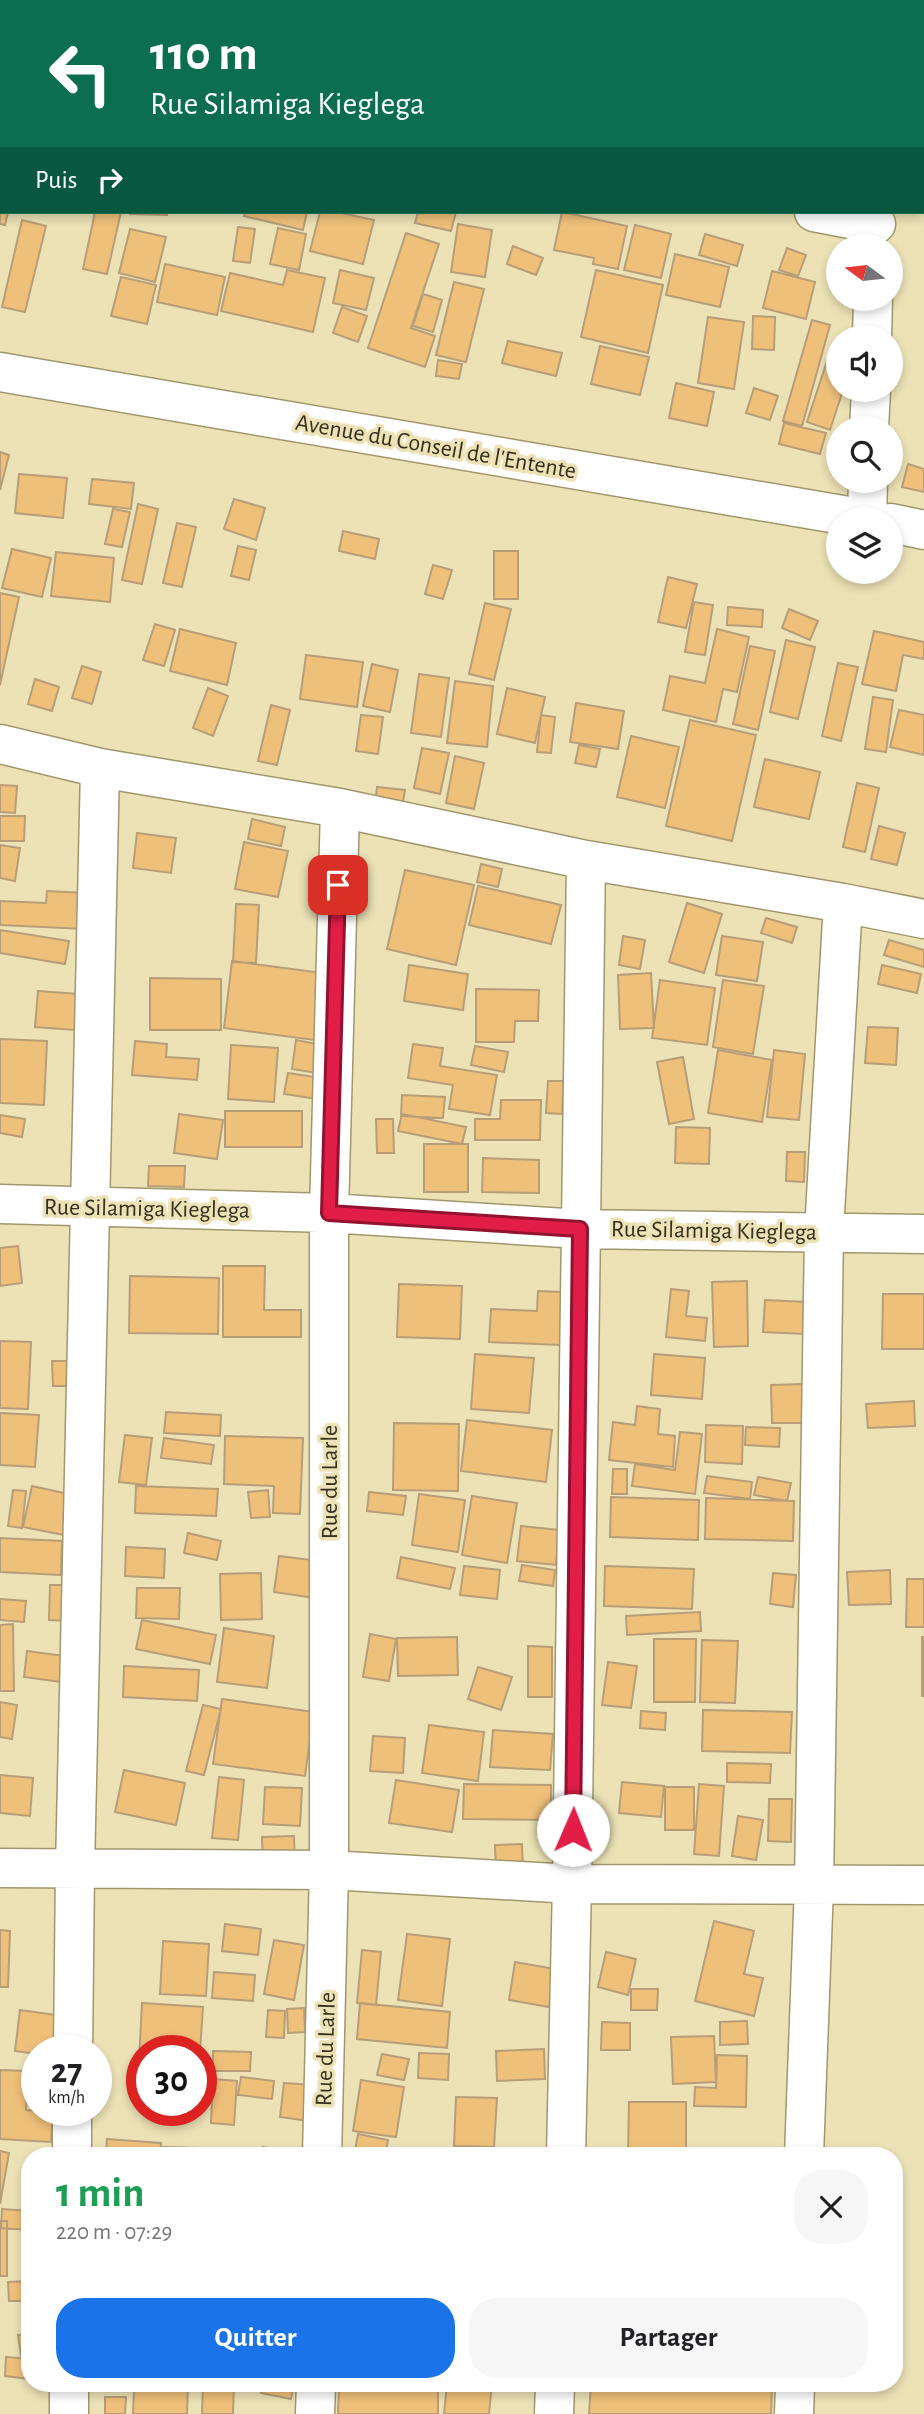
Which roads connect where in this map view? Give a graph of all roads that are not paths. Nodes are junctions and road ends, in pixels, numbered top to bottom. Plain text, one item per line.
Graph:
1 (822, 214) edge
2 (875, 228) edge
3 (0, 372) edge
4 (826, 512) edge
5 (903, 526) edge
6 (924, 530) edge
7 (0, 744) edge
8 (100, 768) junction
9 (340, 807) junction
10 (586, 860) junction
11 (844, 903) junction
12 (924, 919) edge
13 (0, 1204) edge
14 (92, 1207) junction
15 (329, 1213) junction
16 (580, 1229) junction
17 (824, 1231) junction
18 (924, 1234) edge
19 (0, 1867) edge
20 (75, 1869) junction
21 (329, 1870) junction
22 (572, 1884) junction
23 (924, 1885) edge
24 (814, 1886) junction
25 (73, 2035) edge
26 (72, 2126) edge
27 (72, 2147) edge
28 (322, 2147) edge
29 (566, 2147) edge
30 (804, 2147) edge
31 (69, 2392) edge
32 (316, 2392) edge
33 (555, 2392) edge
34 (795, 2392) edge
35 (69, 2414) edge
36 (315, 2414) edge
37 (554, 2414) edge
38 (794, 2414) edge

1 - 2 street
3 - 4 street, Avenue du Conseil de l'Entente
5 - 6 street, Avenue du Conseil de l'Entente
7 - 8 street
8 - 9 street
8 - 14 street
9 - 10 street
9 - 15 street, Rue du Larle
10 - 11 street
10 - 16 street
11 - 12 street
11 - 17 street
13 - 14 street, Rue Silamiga Kieglega
14 - 15 street, Rue Silamiga Kieglega
14 - 20 street
15 - 16 street, Rue Silamiga Kieglega
15 - 21 street, Rue du Larle
16 - 17 street, Rue Silamiga Kieglega
16 - 22 street
17 - 18 street, Rue Silamiga Kieglega
17 - 24 street
19 - 20 street
20 - 21 street
20 - 25 street
21 - 22 street
21 - 28 street, Rue du Larle
22 - 24 street
22 - 29 street
23 - 24 street
24 - 30 street
26 - 27 street
31 - 35 street
32 - 36 street
33 - 37 street
34 - 38 street

